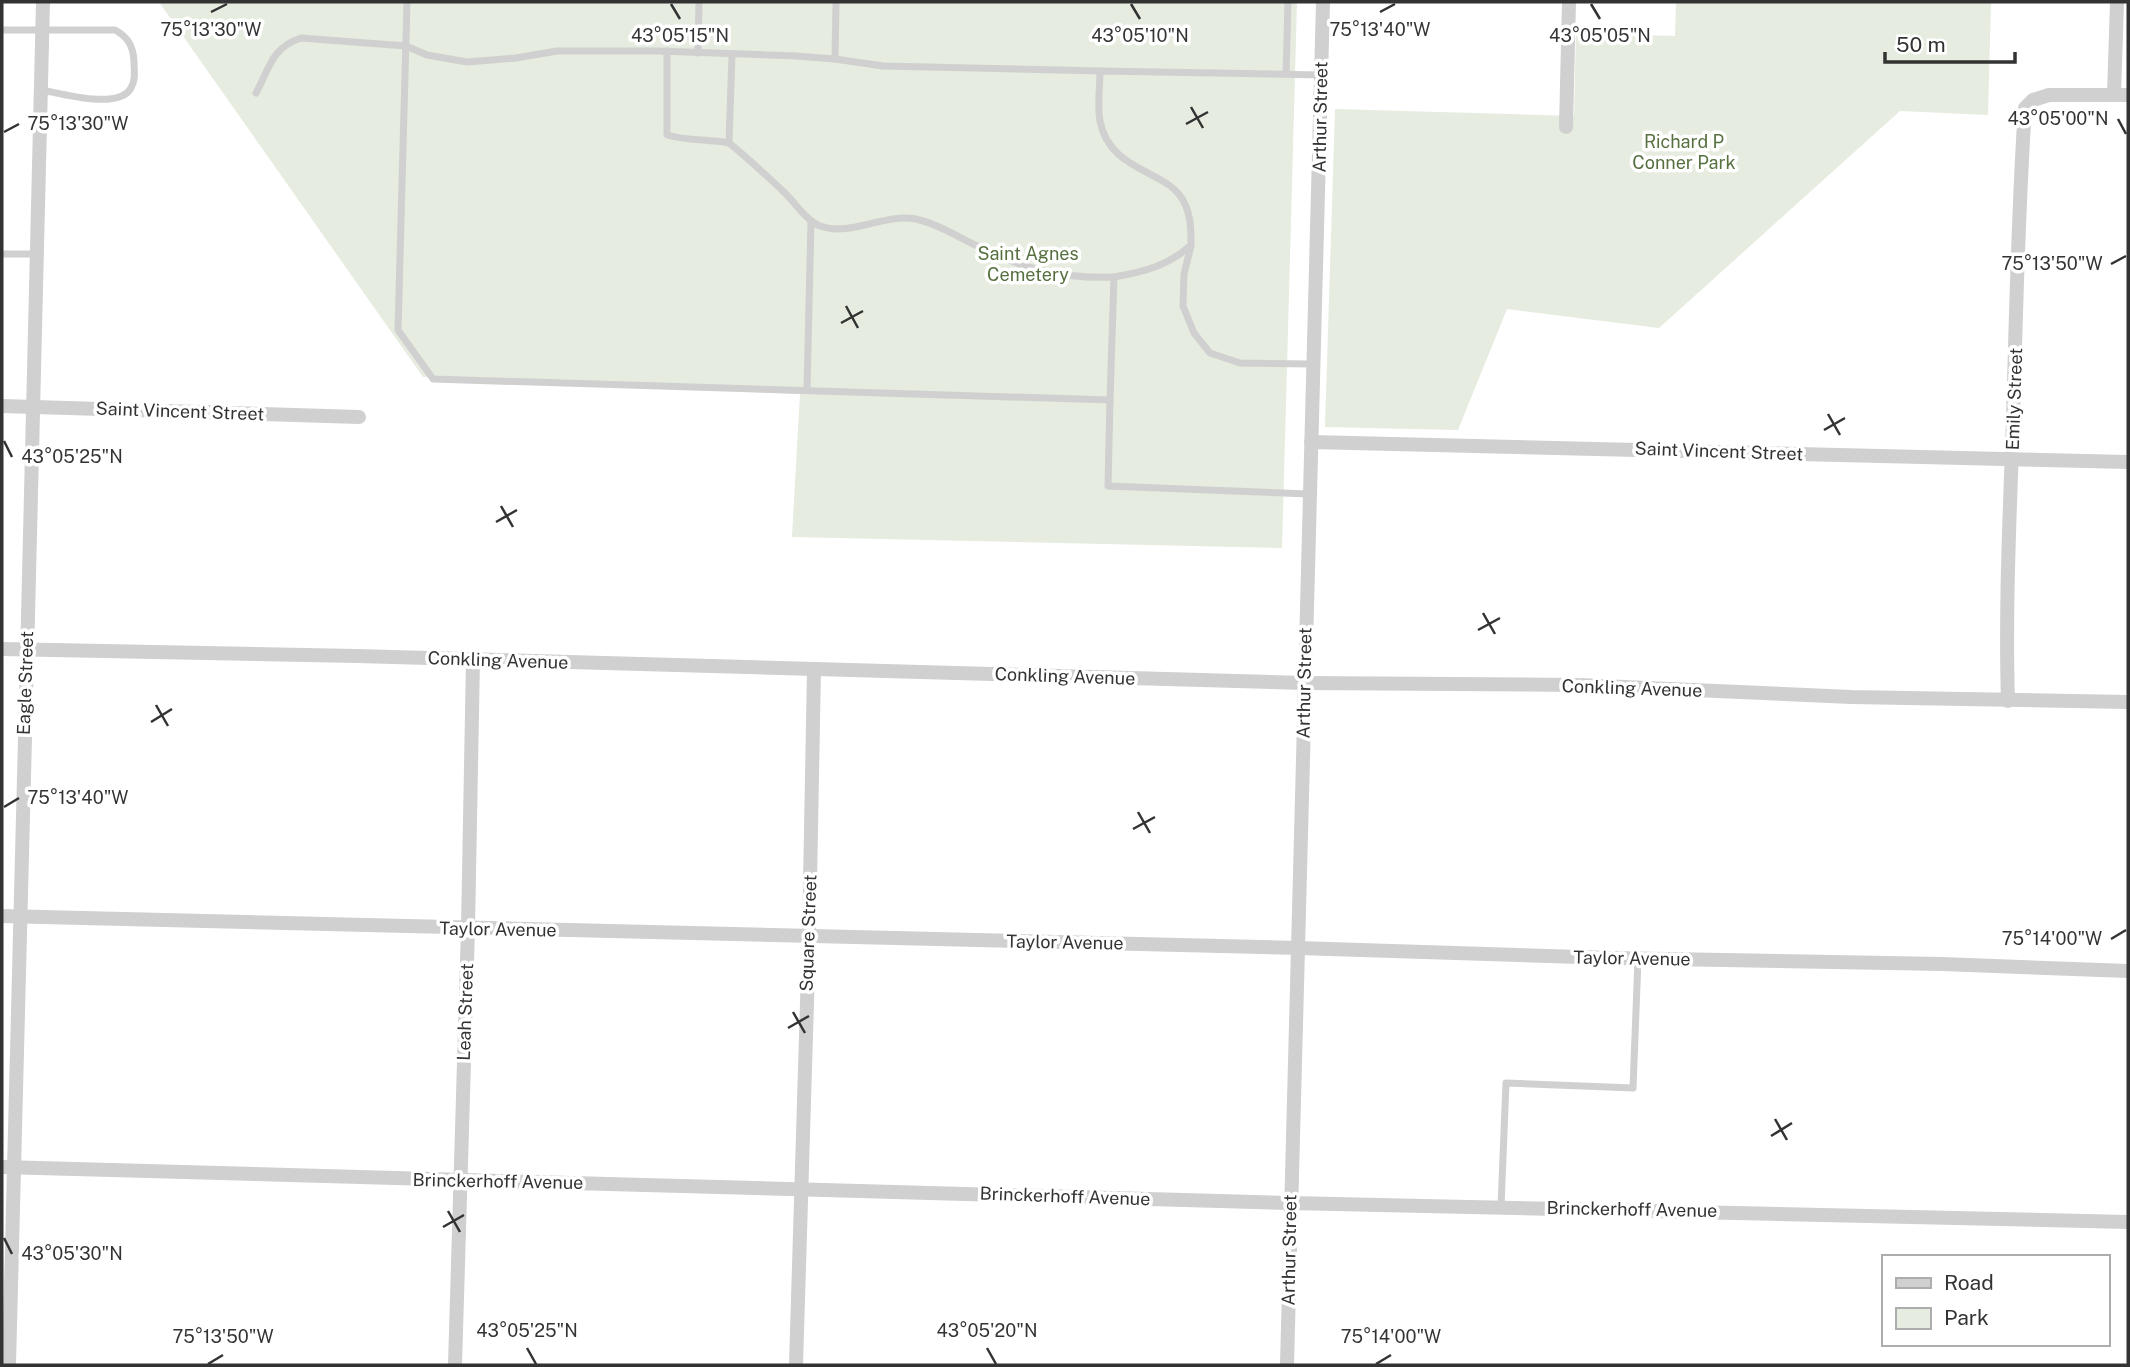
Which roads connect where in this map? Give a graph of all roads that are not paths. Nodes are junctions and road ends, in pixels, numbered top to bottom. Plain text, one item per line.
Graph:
1 (43, 2) edge
2 (407, 2) edge
3 (699, 2) edge
4 (836, 2) edge
5 (1288, 2) edge
6 (1323, 2) edge
7 (1569, 2) edge
8 (2117, 2) edge
9 (42, 29) junction
10 (2, 30) edge
11 (406, 46) junction
12 (667, 51) junction
13 (698, 53) junction
14 (732, 54) junction
15 (835, 59) junction
16 (1100, 71) junction
17 (1286, 74) junction
18 (1321, 75) junction
19 (42, 90) junction
20 (256, 93) dead end
21 (2121, 95) edge
22 (1566, 127) dead end
23 (729, 143) junction
24 (811, 220) junction
25 (1191, 245) junction
26 (2, 254) edge
27 (38, 254) junction
28 (1114, 276) junction
29 (1313, 364) junction
30 (807, 390) junction
31 (1110, 400) junction
32 (2, 406) edge
33 (34, 407) junction
34 (359, 416) dead end
35 (1311, 442) junction
36 (2012, 459) junction
37 (2128, 462) edge
38 (1309, 494) junction
39 (2, 649) edge
40 (26, 649) junction
41 (472, 659) junction
42 (814, 669) junction
43 (1304, 683) junction
44 (2008, 701) junction
45 (2128, 702) edge
46 (2, 916) edge
47 (19, 916) junction
48 (468, 928) junction
49 (809, 937) junction
50 (1298, 948) junction
51 (1638, 959) junction
52 (2128, 971) edge
53 (8, 1168) edge
54 (459, 1180) junction
55 (800, 1188) junction
56 (1290, 1203) junction
57 (1501, 1207) junction
58 (2128, 1222) edge
59 (9, 1365) edge
60 (455, 1365) edge
61 (796, 1365) edge
62 (1287, 1365) edge

1 - 9 street, Eagle Street
2 - 11 lane
3 - 13 lane
4 - 15 lane
5 - 17 lane
6 - 18 street, Arthur Street
7 - 22 street
8 - 21 street
9 - 10 lane
9 - 19 street, Eagle Street
9 - 19 lane
11 - 12 lane
11 - 20 lane
11 - 30 lane
12 - 13 lane
12 - 23 lane
13 - 14 lane
14 - 15 lane
14 - 23 lane
15 - 16 lane
16 - 17 lane
16 - 25 lane
17 - 18 lane
18 - 29 street, Arthur Street
19 - 27 street, Eagle Street
21 - 36 street, Emily Street
23 - 24 lane
24 - 28 lane
24 - 30 lane
25 - 28 lane
25 - 29 lane
26 - 27 lane
27 - 33 street, Eagle Street
28 - 31 lane
29 - 35 street, Arthur Street
30 - 31 lane
31 - 38 lane
32 - 33 street, Saint Vincent Street
33 - 34 street, Saint Vincent Street
33 - 40 street, Eagle Street
35 - 36 street, Saint Vincent Street
35 - 38 street, Arthur Street
36 - 37 street, Saint Vincent Street
36 - 44 street, Emily Street
38 - 43 street, Arthur Street
39 - 40 street, Conkling Avenue
40 - 41 street, Conkling Avenue
40 - 47 street, Eagle Street
41 - 42 street, Conkling Avenue
41 - 48 street, Leah Street
42 - 43 street, Conkling Avenue
42 - 49 street, Square Street
43 - 44 street, Conkling Avenue
43 - 50 street, Arthur Street
44 - 45 street, Conkling Avenue
46 - 47 street, Taylor Avenue
47 - 48 street, Taylor Avenue
47 - 53 street, Eagle Street
48 - 49 street, Taylor Avenue
48 - 54 street, Leah Street
49 - 50 street, Taylor Avenue
49 - 55 street, Square Street
50 - 51 street, Taylor Avenue
50 - 56 street, Arthur Street
51 - 52 street, Taylor Avenue
51 - 57 lane
53 - 54 street, Brinckerhoff Avenue
53 - 59 street, Eagle Street
54 - 55 street, Brinckerhoff Avenue
54 - 60 street, Leah Street
55 - 56 street, Brinckerhoff Avenue
55 - 61 street, Square Street
56 - 57 street, Brinckerhoff Avenue
56 - 62 street, Arthur Street
57 - 58 street, Brinckerhoff Avenue

